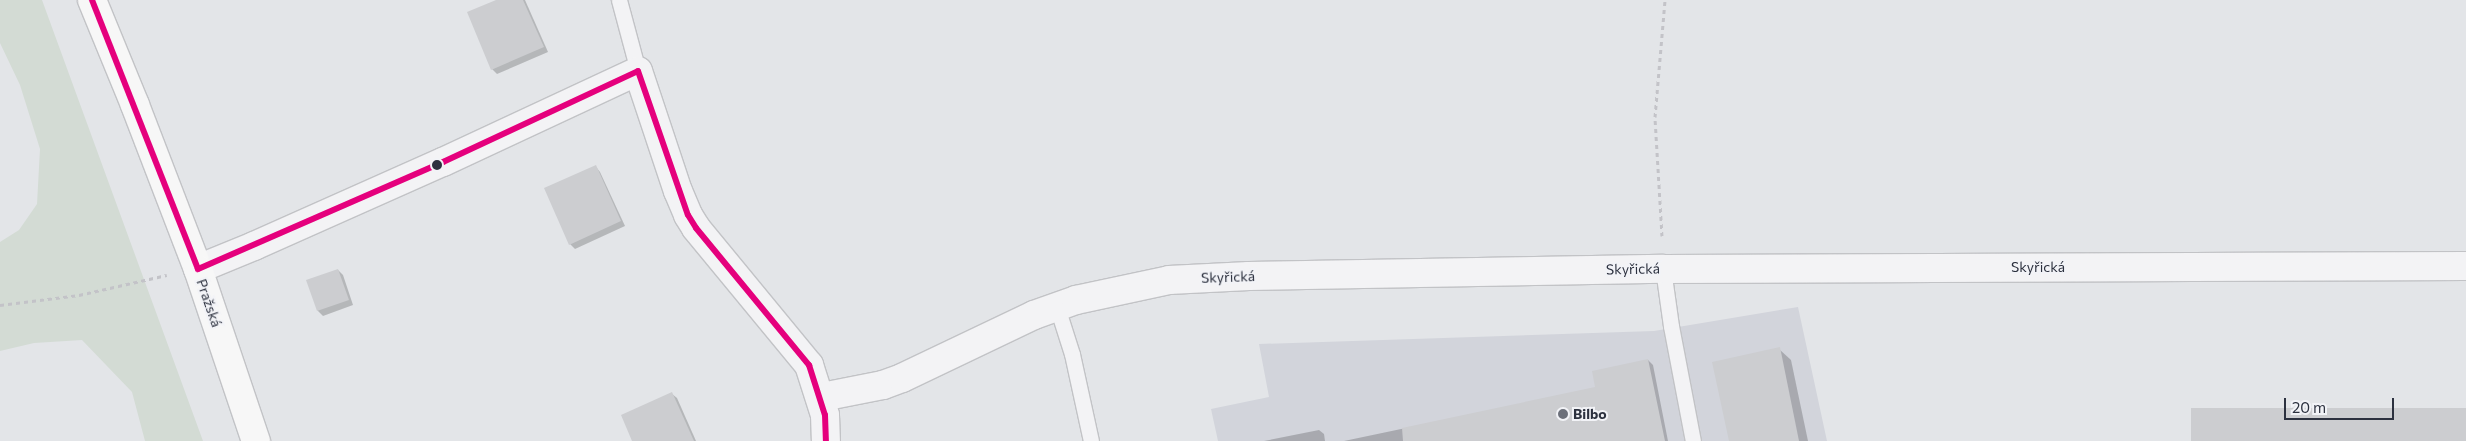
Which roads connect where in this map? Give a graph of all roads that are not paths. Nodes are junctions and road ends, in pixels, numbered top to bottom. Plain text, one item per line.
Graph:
1 (92, 0) edge
2 (620, 0) edge
3 (638, 71) junction
4 (2466, 266) edge
5 (198, 269) junction
6 (1663, 269) junction
7 (1057, 307) junction
8 (822, 397) junction
9 (256, 441) edge
10 (826, 441) edge
11 (1090, 441) edge
12 (1693, 441) edge

1 - 5 main road, Pražská
2 - 3 lane
3 - 5 street
3 - 8 street
4 - 6 street, Skyřická
5 - 9 main road, Pražská
6 - 7 street, Skyřická
6 - 12 lane
7 - 8 street, Skyřická
7 - 11 lane
8 - 10 street

